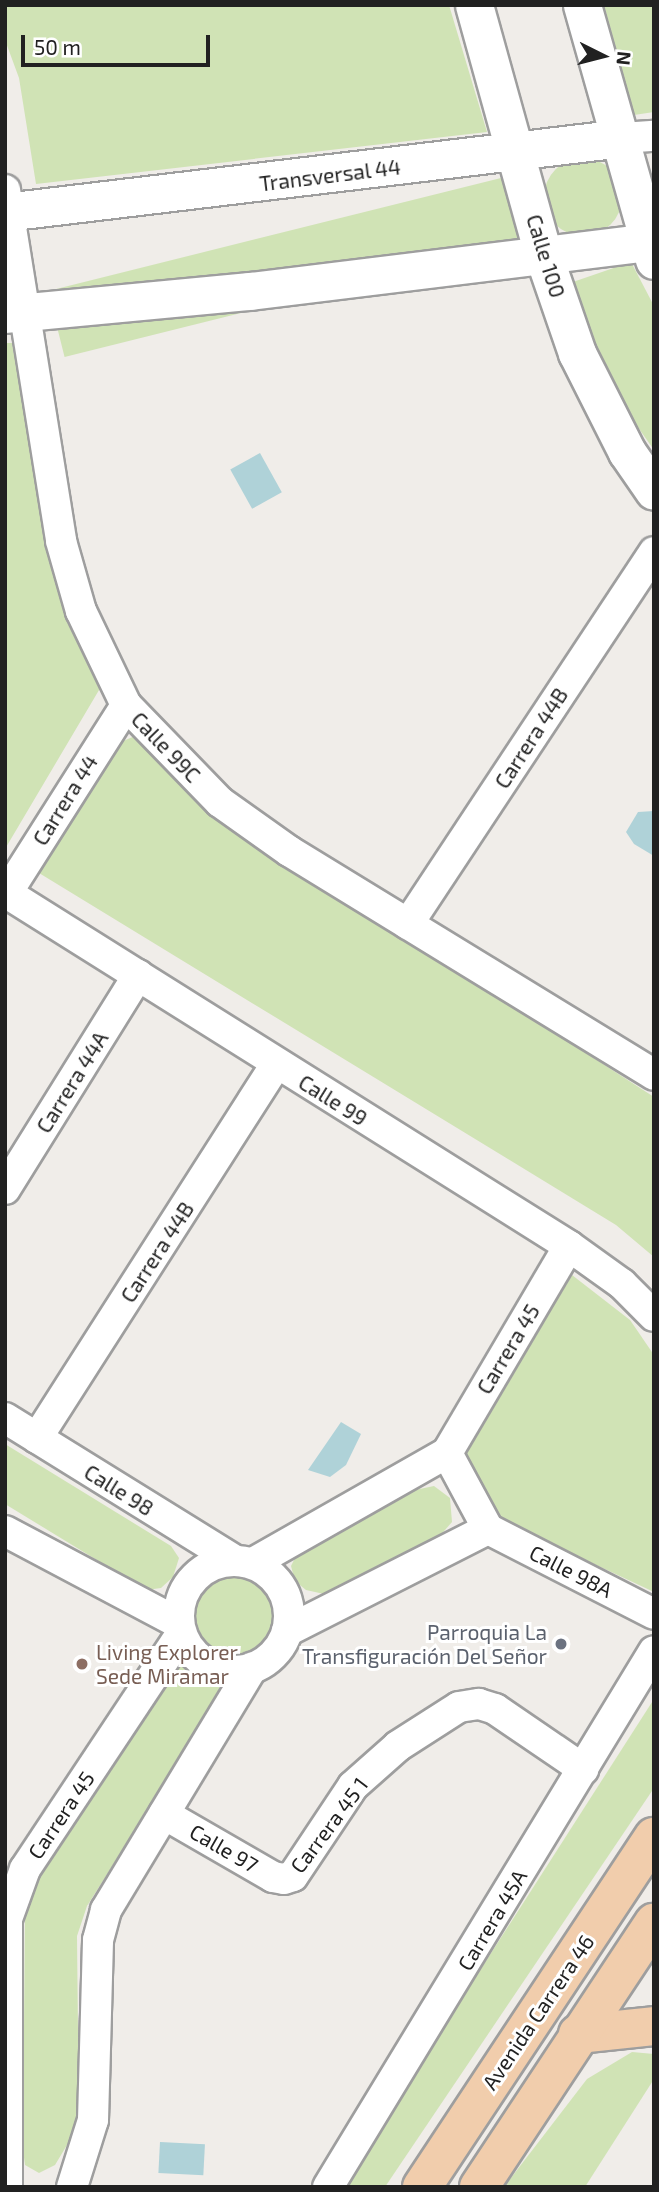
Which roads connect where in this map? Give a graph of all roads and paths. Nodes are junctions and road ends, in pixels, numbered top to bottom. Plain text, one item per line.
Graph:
1 (474, 5) edge
2 (582, 5) edge
3 (638, 137) edge
4 (516, 153) junction
5 (7, 205) edge
6 (652, 248) edge
7 (544, 257) junction
8 (15, 313) edge
9 (654, 491) edge
10 (654, 552) edge
11 (126, 705) junction
12 (6, 894) edge
13 (408, 923) junction
14 (138, 975) junction
15 (276, 1065) junction
16 (654, 1075) edge
17 (5, 1189) edge
18 (569, 1246) junction
19 (654, 1317) edge
20 (5, 1418) edge
21 (37, 1438) junction
22 (447, 1452) junction
23 (488, 1529) junction
24 (9, 1541) edge
25 (243, 1562) junction
26 (654, 1614) edge
27 (181, 1628) junction
28 (288, 1631) junction
29 (654, 1651) edge
30 (252, 1668) junction
31 (583, 1769) junction
32 (164, 1814) junction
33 (654, 1837) edge
34 (284, 1879) joint
35 (654, 1923) edge
36 (654, 2026) edge
37 (578, 2034) junction
38 (7, 2187) edge
39 (72, 2187) edge
40 (328, 2187) edge
41 (422, 2187) edge
42 (479, 2187) edge

1 - 4 street, Calle 100
2 - 3 street
3 - 4 street, Transversal 44
3 - 6 street
4 - 5 street, Transversal 44
4 - 7 street, Calle 100
5 - 8 street, Calle 99C
6 - 7 street
7 - 8 street
7 - 9 street, Calle 100
8 - 11 street, Calle 99C
10 - 13 street, Carrera 44B
11 - 12 street, Carrera 44
11 - 13 street, Calle 99C
12 - 14 street, Calle 99
13 - 16 street, Calle 99C
14 - 15 street, Calle 99
14 - 17 street, Carrera 44A
15 - 18 street, Calle 99
15 - 21 street, Carrera 44B
18 - 19 street, Calle 99
18 - 22 street, Carrera 45
20 - 21 street, Calle 98
21 - 25 street, Calle 98
22 - 23 street
22 - 25 street, Carrera 45
23 - 26 street, Calle 98A
23 - 28 street
24 - 27 street
25 - 27 street
25 - 28 street
27 - 30 street
27 - 38 street, Carrera 45
28 - 30 street
29 - 31 street, Carrera 45A
30 - 32 street
31 - 34 street, Carrera 45 1
31 - 40 street, Carrera 45A
32 - 34 street, Calle 97
32 - 39 street
33 - 41 main road, Avenida Carrera 46
35 - 37 main road
36 - 37 main road
37 - 42 main road

